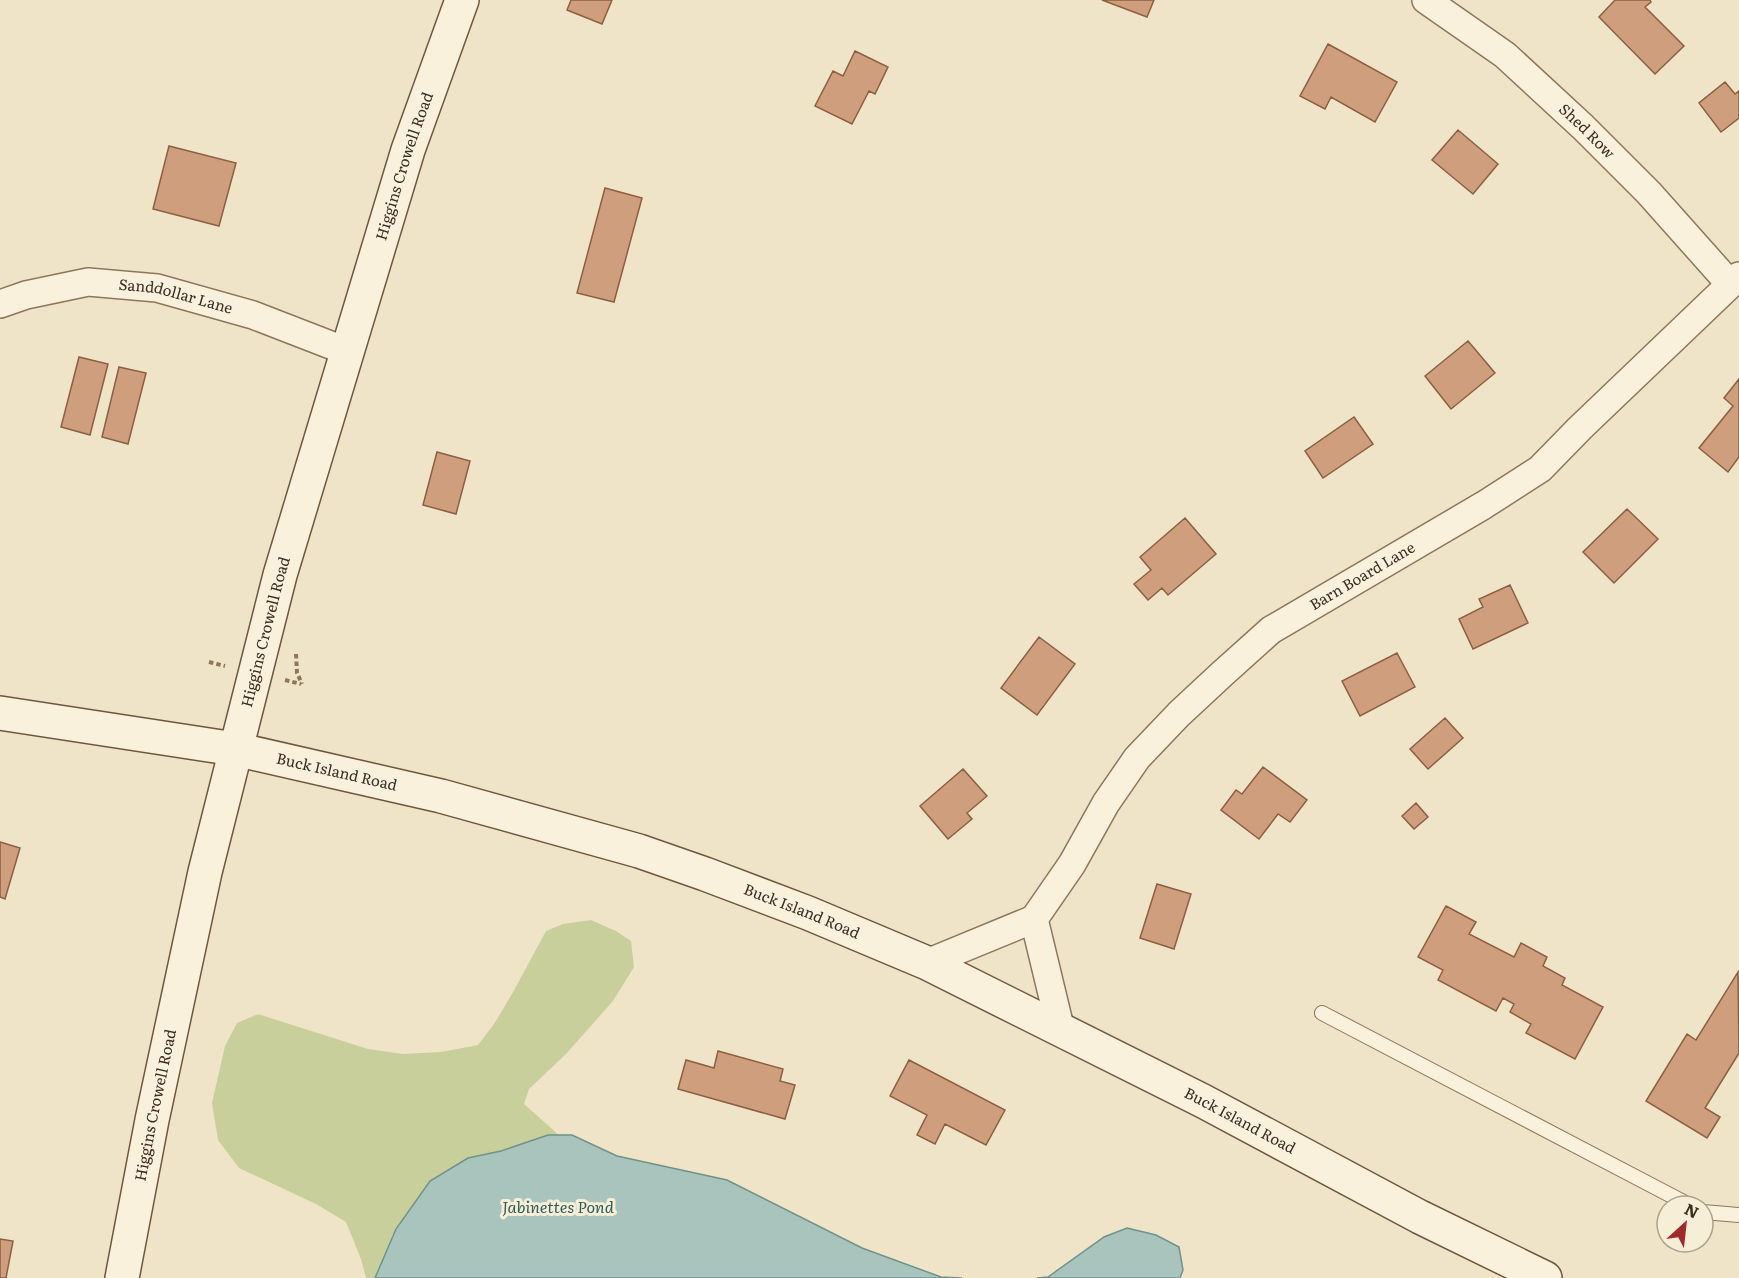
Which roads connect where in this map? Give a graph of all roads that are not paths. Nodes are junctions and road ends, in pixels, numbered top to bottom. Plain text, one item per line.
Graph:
1 (462, 0) edge
2 (1426, 0) edge
3 (1735, 280) edge
4 (0, 304) edge
5 (346, 351) junction
6 (0, 713) edge
7 (235, 749) junction
8 (1034, 919) junction
9 (927, 963) junction
10 (1322, 1013) dead end
11 (1061, 1031) junction
12 (1668, 1194) edge
13 (1715, 1213) edge
14 (1739, 1215) edge
15 (122, 1278) edge
16 (1545, 1278) edge

1 - 5 main road, Higgins Crowell Road
2 - 3 street, Shed Row
3 - 8 street, Barn Board Lane
4 - 5 street, Sanddollar Lane
5 - 7 main road, Higgins Crowell Road
6 - 7 main road, Buck Island Road
7 - 9 main road, Buck Island Road
7 - 15 main road, Higgins Crowell Road
8 - 9 street
8 - 11 street
9 - 11 main road, Buck Island Road
10 - 12 lane
11 - 16 main road, Buck Island Road
13 - 14 lane

